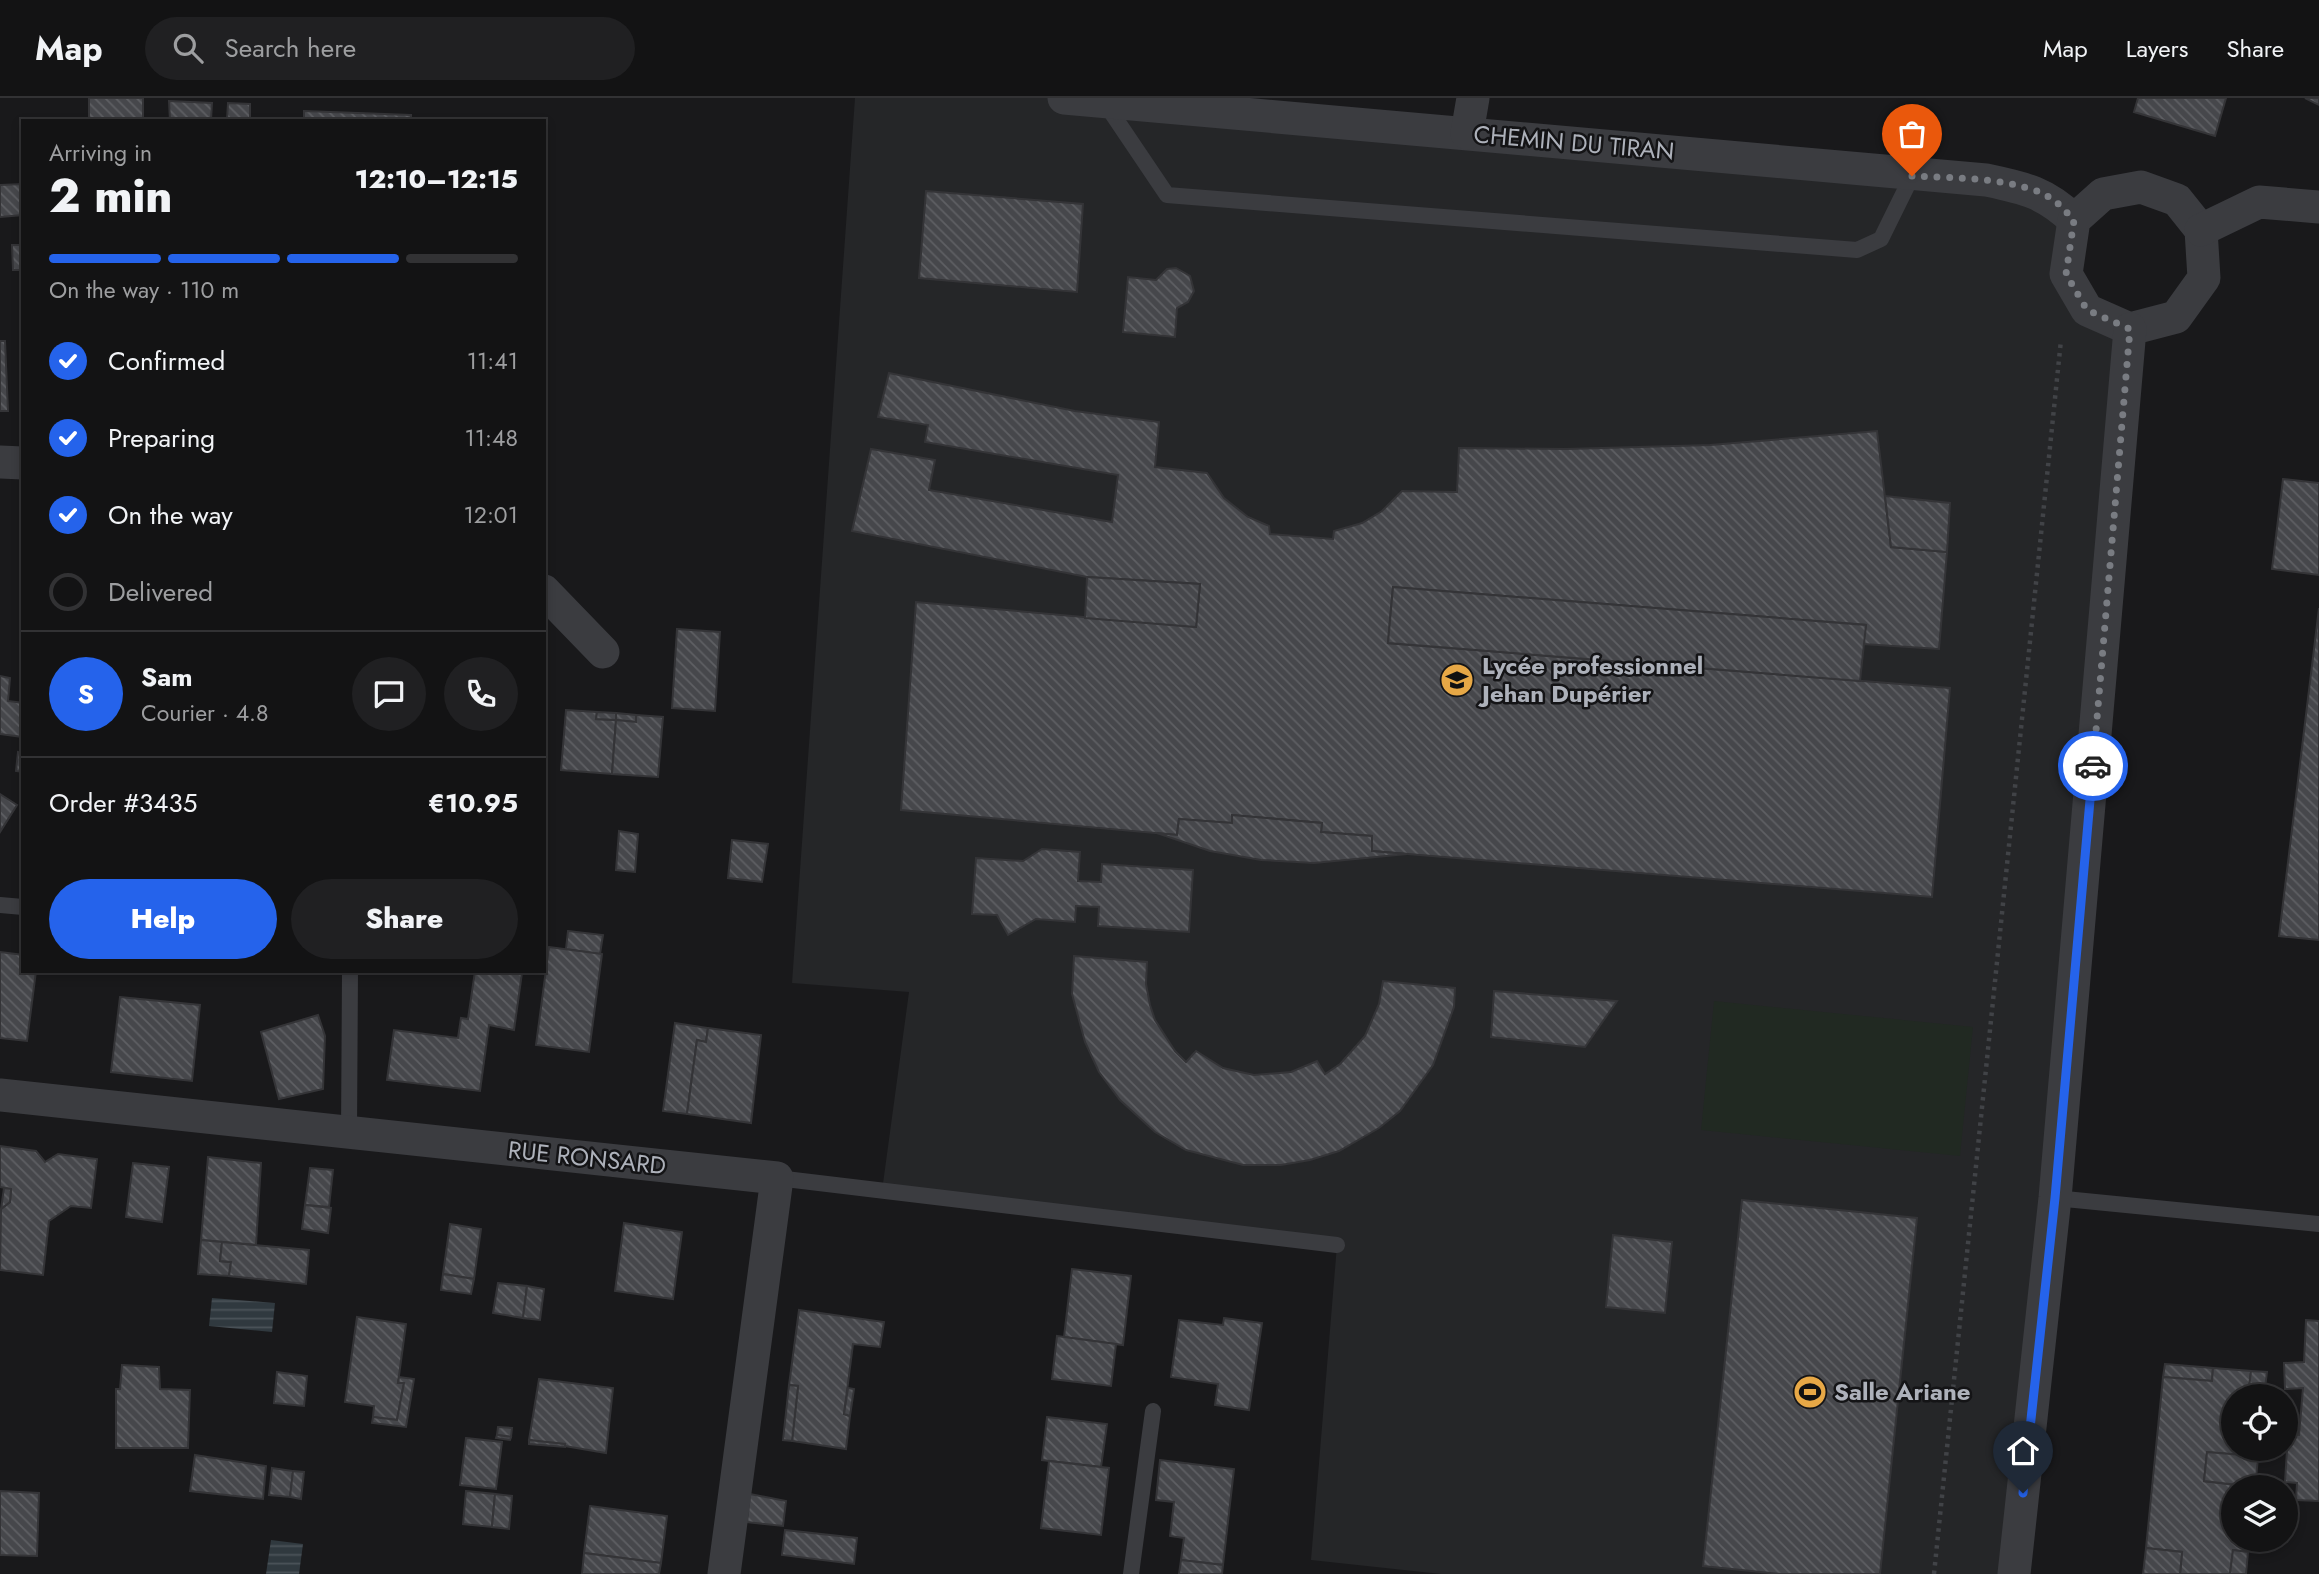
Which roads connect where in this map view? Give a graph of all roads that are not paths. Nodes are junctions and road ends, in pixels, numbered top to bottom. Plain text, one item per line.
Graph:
1 (1063, 98) edge
2 (1473, 98) edge
3 (1104, 101) junction
4 (1467, 133) junction
5 (1912, 176) junction
6 (2319, 207) edge
7 (2074, 220) junction
8 (2201, 229) junction
9 (2130, 329) junction
10 (0, 462) edge
11 (21, 463) edge
12 (546, 593) edge
13 (603, 652) dead end
14 (0, 905) edge
15 (21, 907) edge
16 (350, 973) edge
17 (0, 1095) edge
18 (349, 1133) junction
19 (777, 1178) junction
20 (2055, 1198) junction
21 (2319, 1224) edge
22 (1337, 1245) dead end
23 (1153, 1411) dead end
24 (724, 1574) edge
25 (1131, 1574) edge
26 (2014, 1574) edge

1 - 3 street, CHEMIN DU TIRAN
2 - 4 street
3 - 4 street, CHEMIN DU TIRAN
3 - 5 lane
4 - 5 street, CHEMIN DU TIRAN
5 - 7 street, CHEMIN DU TIRAN
6 - 8 street
7 - 8 street
7 - 9 street
8 - 9 street
9 - 20 street
10 - 11 street
12 - 13 street
14 - 15 lane
16 - 18 lane
17 - 18 street, RUE RONSARD
18 - 19 street, RUE RONSARD
19 - 22 lane
19 - 24 street
20 - 21 lane
20 - 26 street
23 - 25 lane

